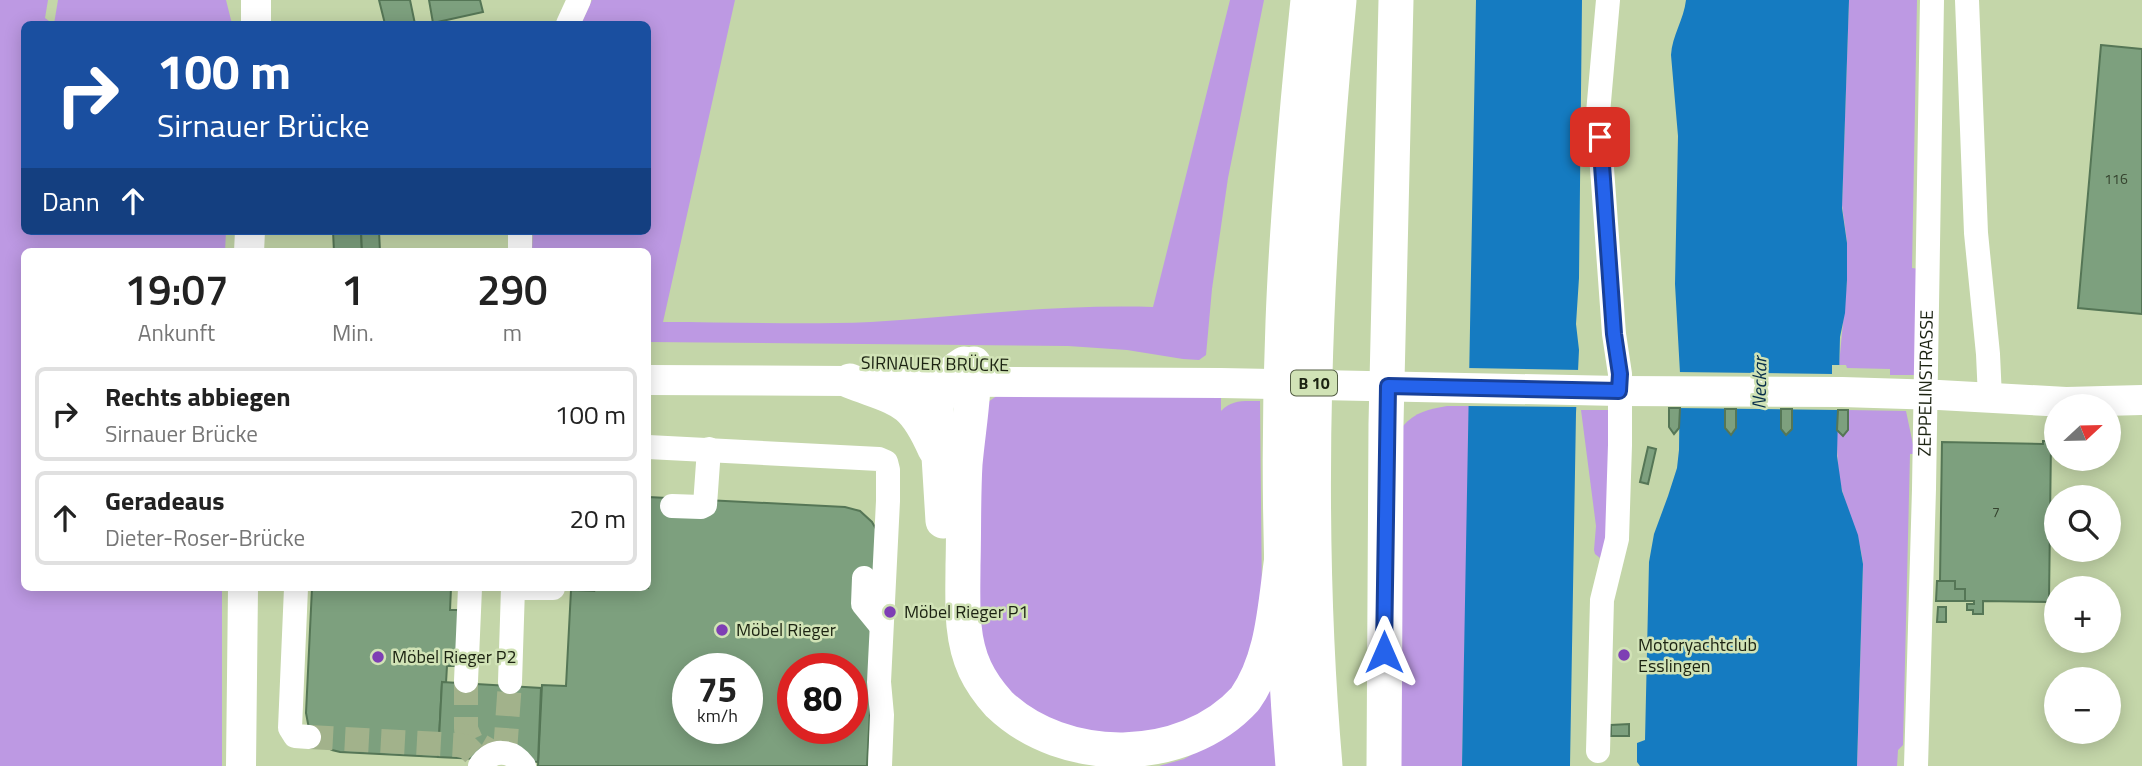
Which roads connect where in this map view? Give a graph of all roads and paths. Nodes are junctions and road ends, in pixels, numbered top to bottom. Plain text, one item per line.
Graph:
1 (256, 0) edge
2 (579, 0) edge
3 (1308, 0) edge
4 (1339, 0) edge
5 (1396, 0) edge
6 (1608, 0) edge
7 (1932, 0) edge
8 (1966, 0) edge
9 (256, 21) edge
10 (569, 21) edge
11 (651, 362) edge
12 (964, 373) junction
13 (651, 380) edge
14 (850, 381) junction
15 (1380, 386) junction
16 (1990, 398) junction
17 (1619, 399) junction
18 (2142, 400) edge
19 (651, 447) edge
20 (709, 449) junction
21 (939, 457) junction
22 (672, 506) dead end
23 (1282, 556) junction
24 (864, 578) dead end
25 (243, 591) edge
26 (296, 591) edge
27 (470, 591) edge
28 (513, 591) edge
29 (881, 626) junction
30 (466, 681) tunnel mouth
31 (510, 682) tunnel mouth
32 (309, 737) tunnel mouth
33 (1598, 751) dead end
34 (242, 766) edge
35 (480, 766) edge
36 (523, 766) edge
37 (880, 766) edge
38 (1070, 766) edge
39 (1293, 766) edge
40 (1325, 766) edge
41 (1384, 766) edge
42 (1916, 766) edge

1 - 9 main road
2 - 10 street
3 - 23 highway, B 10
4 - 40 highway, B 10
5 - 15 highway
6 - 17 street
7 - 42 street, ZEPPELINSTRASSE
8 - 16 street
11 - 12 main road, SIRNAUER BRÜCKE
12 - 14 main road, SIRNAUER BRÜCKE
12 - 15 main road, SIRNAUER BRÜCKE
12 - 21 highway
12 - 23 highway
13 - 14 main road, SIRNAUER BRÜCKE
14 - 21 highway
15 - 17 main road, SIRNAUER BRÜCKE
15 - 41 highway
16 - 17 main road, SIRNAUER BRÜCKE
16 - 18 main road
17 - 33 street
19 - 20 street
20 - 22 street
20 - 29 street
21 - 38 highway
23 - 39 highway, B 10
24 - 29 street
25 - 34 main road
26 - 32 street
27 - 30 street
28 - 31 street
29 - 37 street
35 - 36 street

